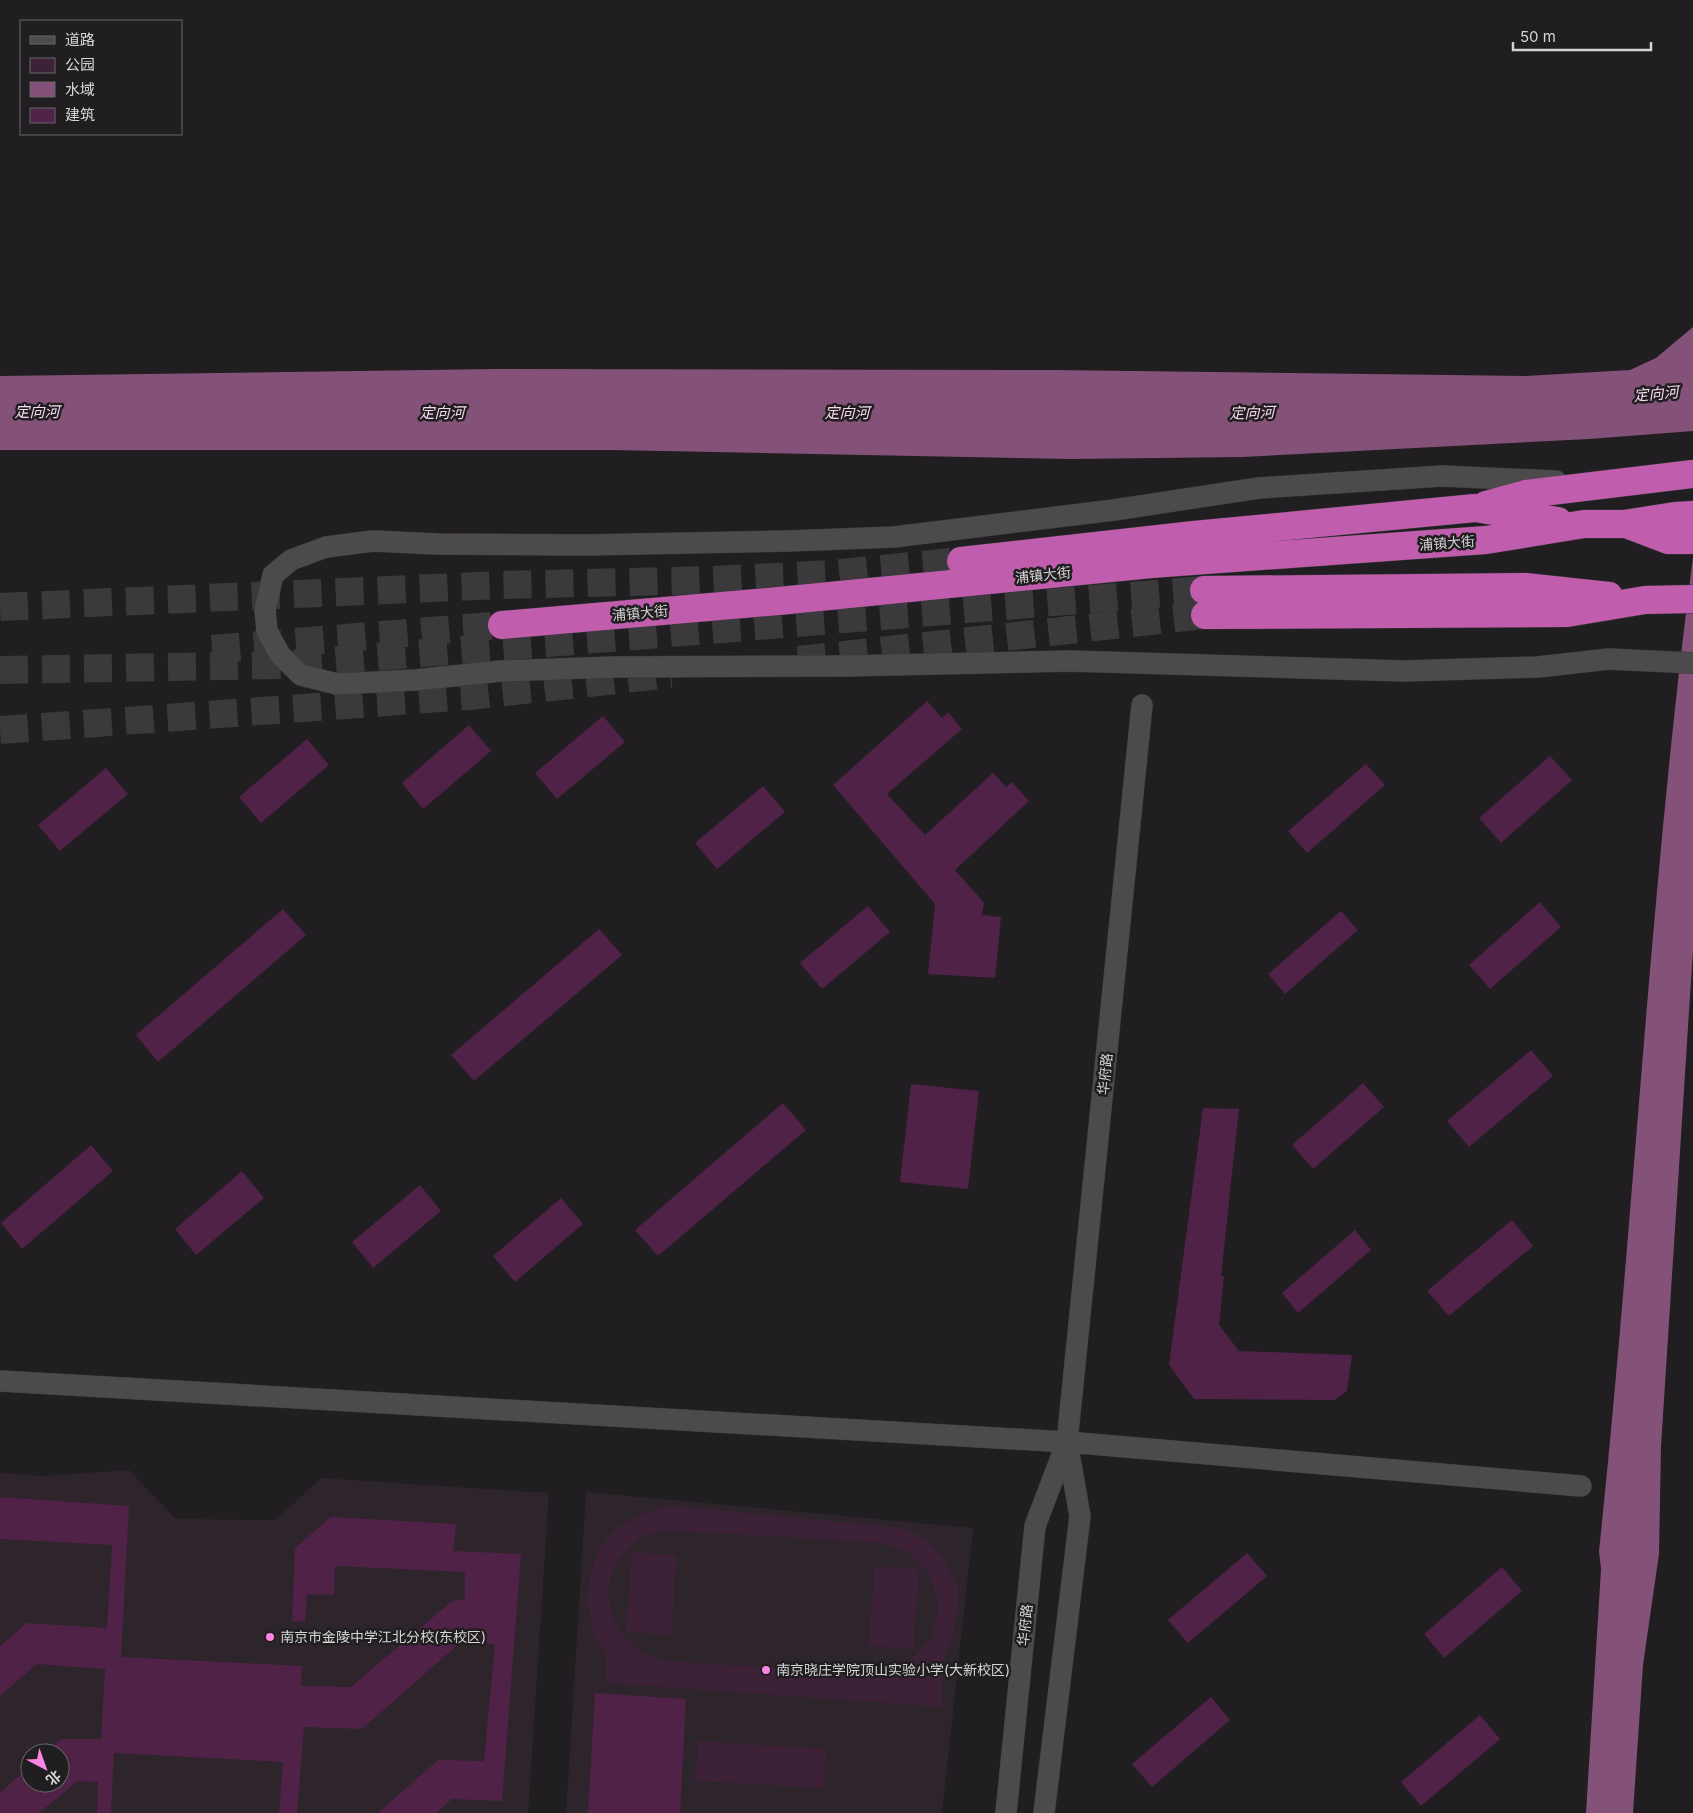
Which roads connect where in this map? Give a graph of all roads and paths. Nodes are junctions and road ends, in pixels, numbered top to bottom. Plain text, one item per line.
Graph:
1 (1693, 474) edge
2 (1609, 484) junction
3 (1475, 508) junction
4 (1584, 524) junction
5 (1682, 528) edge
6 (961, 561) tunnel mouth
7 (1669, 599) edge
8 (1205, 602) tunnel mouth
9 (502, 626) tunnel mouth
10 (1693, 663) edge
11 (1142, 706) dead end
12 (0, 1382) edge
13 (1068, 1442) junction
14 (1581, 1486) dead end
15 (1006, 1813) edge
16 (1044, 1813) edge

1 - 2 highway
2 - 3 highway
2 - 10 street
3 - 4 highway, 浦镇大街
3 - 6 highway, 浦镇大街
4 - 5 highway, 浦镇大街
4 - 9 highway, 浦镇大街
7 - 8 highway
11 - 13 street, 华府路
12 - 13 street
13 - 14 street
13 - 15 street, 华府路
13 - 16 street, 华府路

